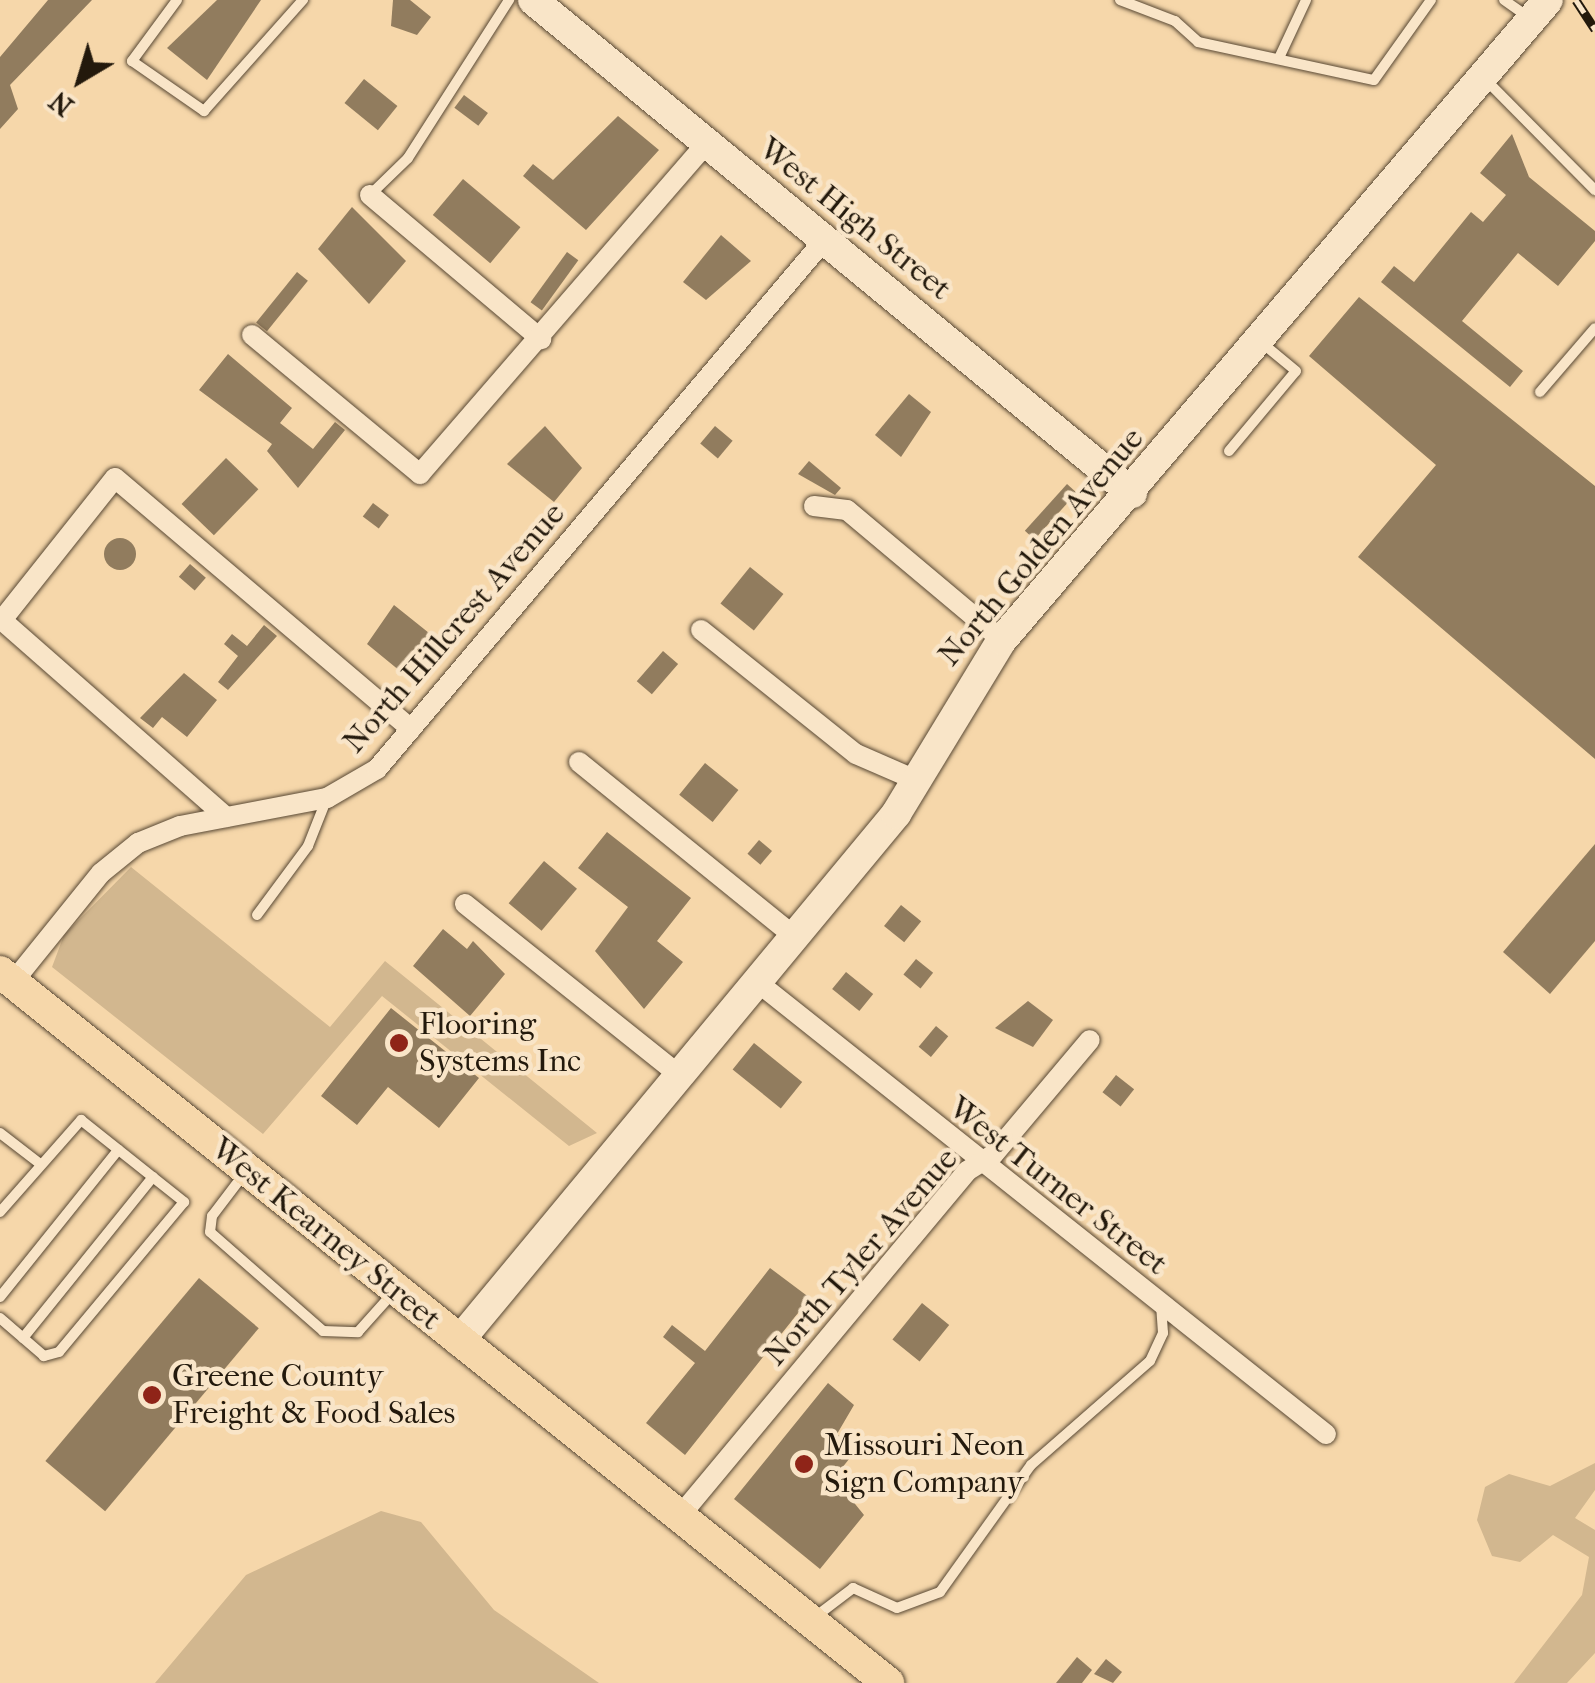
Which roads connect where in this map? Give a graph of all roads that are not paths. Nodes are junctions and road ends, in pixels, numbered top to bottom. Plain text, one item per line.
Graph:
1 (177, 0) edge
2 (303, 0) edge
3 (509, 0) edge
4 (533, 0) edge
5 (1120, 0) edge
6 (1306, 0) edge
7 (1431, 0) edge
8 (1504, 0) edge
9 (1540, 10) edge
10 (1278, 58) junction
11 (1483, 77) junction
12 (707, 142) junction
13 (1595, 190) edge
14 (370, 195) joint
15 (825, 238) junction
16 (1595, 328) edge
17 (252, 335) dead end
18 (540, 338) junction
19 (1260, 341) junction
20 (1540, 392) dead end
21 (1229, 451) dead end
22 (1132, 493) junction
23 (814, 506) dead end
24 (702, 630) dead end
25 (1002, 640) junction
26 (411, 729) junction
27 (579, 762) dead end
28 (918, 781) junction
29 (327, 798) junction
30 (226, 817) junction
31 (466, 904) dead end
32 (257, 915) dead end
33 (794, 935) junction
34 (756, 981) junction
35 (4, 982) edge
36 (1090, 1040) dead end
37 (679, 1075) junction
38 (4, 1136) edge
39 (0, 1150) edge
40 (118, 1150) junction
41 (39, 1163) junction
42 (980, 1164) junction
43 (246, 1170) junction
44 (154, 1177) junction
45 (0, 1212) edge
46 (395, 1289) junction
47 (0, 1297) edge
48 (1161, 1305) junction
49 (0, 1318) edge
50 (24, 1338) junction
51 (459, 1341) junction
52 (1326, 1434) dead end
53 (680, 1517) junction
54 (811, 1622) junction
55 (888, 1683) edge

1 - 2 lane
3 - 14 lane
4 - 12 street, West High Street
5 - 10 lane
6 - 10 lane
7 - 10 lane
8 - 9 lane
9 - 11 street, North Golden Avenue
11 - 13 lane
11 - 19 street, North Golden Avenue
12 - 15 street, West High Street
12 - 18 street
14 - 18 street
15 - 22 street, West High Street
15 - 26 street, North Hillcrest Avenue
16 - 20 lane
17 - 18 street
19 - 21 lane
19 - 22 street, North Golden Avenue
22 - 25 street, North Golden Avenue
23 - 25 street
24 - 28 street
25 - 28 street, North Golden Avenue
26 - 29 street, North Hillcrest Avenue
26 - 30 street
27 - 33 street
28 - 33 street, North Golden Avenue
29 - 30 street, North Hillcrest Avenue
29 - 32 lane
30 - 35 street, North Hillcrest Avenue
31 - 37 street
33 - 34 street, North Golden Avenue
34 - 37 street, North Golden Avenue
34 - 42 street, West Turner Street
35 - 43 main road, West Kearney Street
36 - 42 street, North Tyler Avenue
37 - 51 street, North Golden Avenue
38 - 39 lane
38 - 41 lane
40 - 41 lane
40 - 44 lane
40 - 47 lane
41 - 45 lane
42 - 48 street, West Turner Street
42 - 53 street, North Tyler Avenue
43 - 46 main road, West Kearney Street
43 - 46 lane
44 - 50 lane
44 - 50 lane
46 - 51 main road, West Kearney Street
48 - 52 street, West Turner Street
48 - 54 lane
49 - 50 lane
51 - 53 main road, West Kearney Street
53 - 54 main road, West Kearney Street
54 - 55 main road, West Kearney Street

